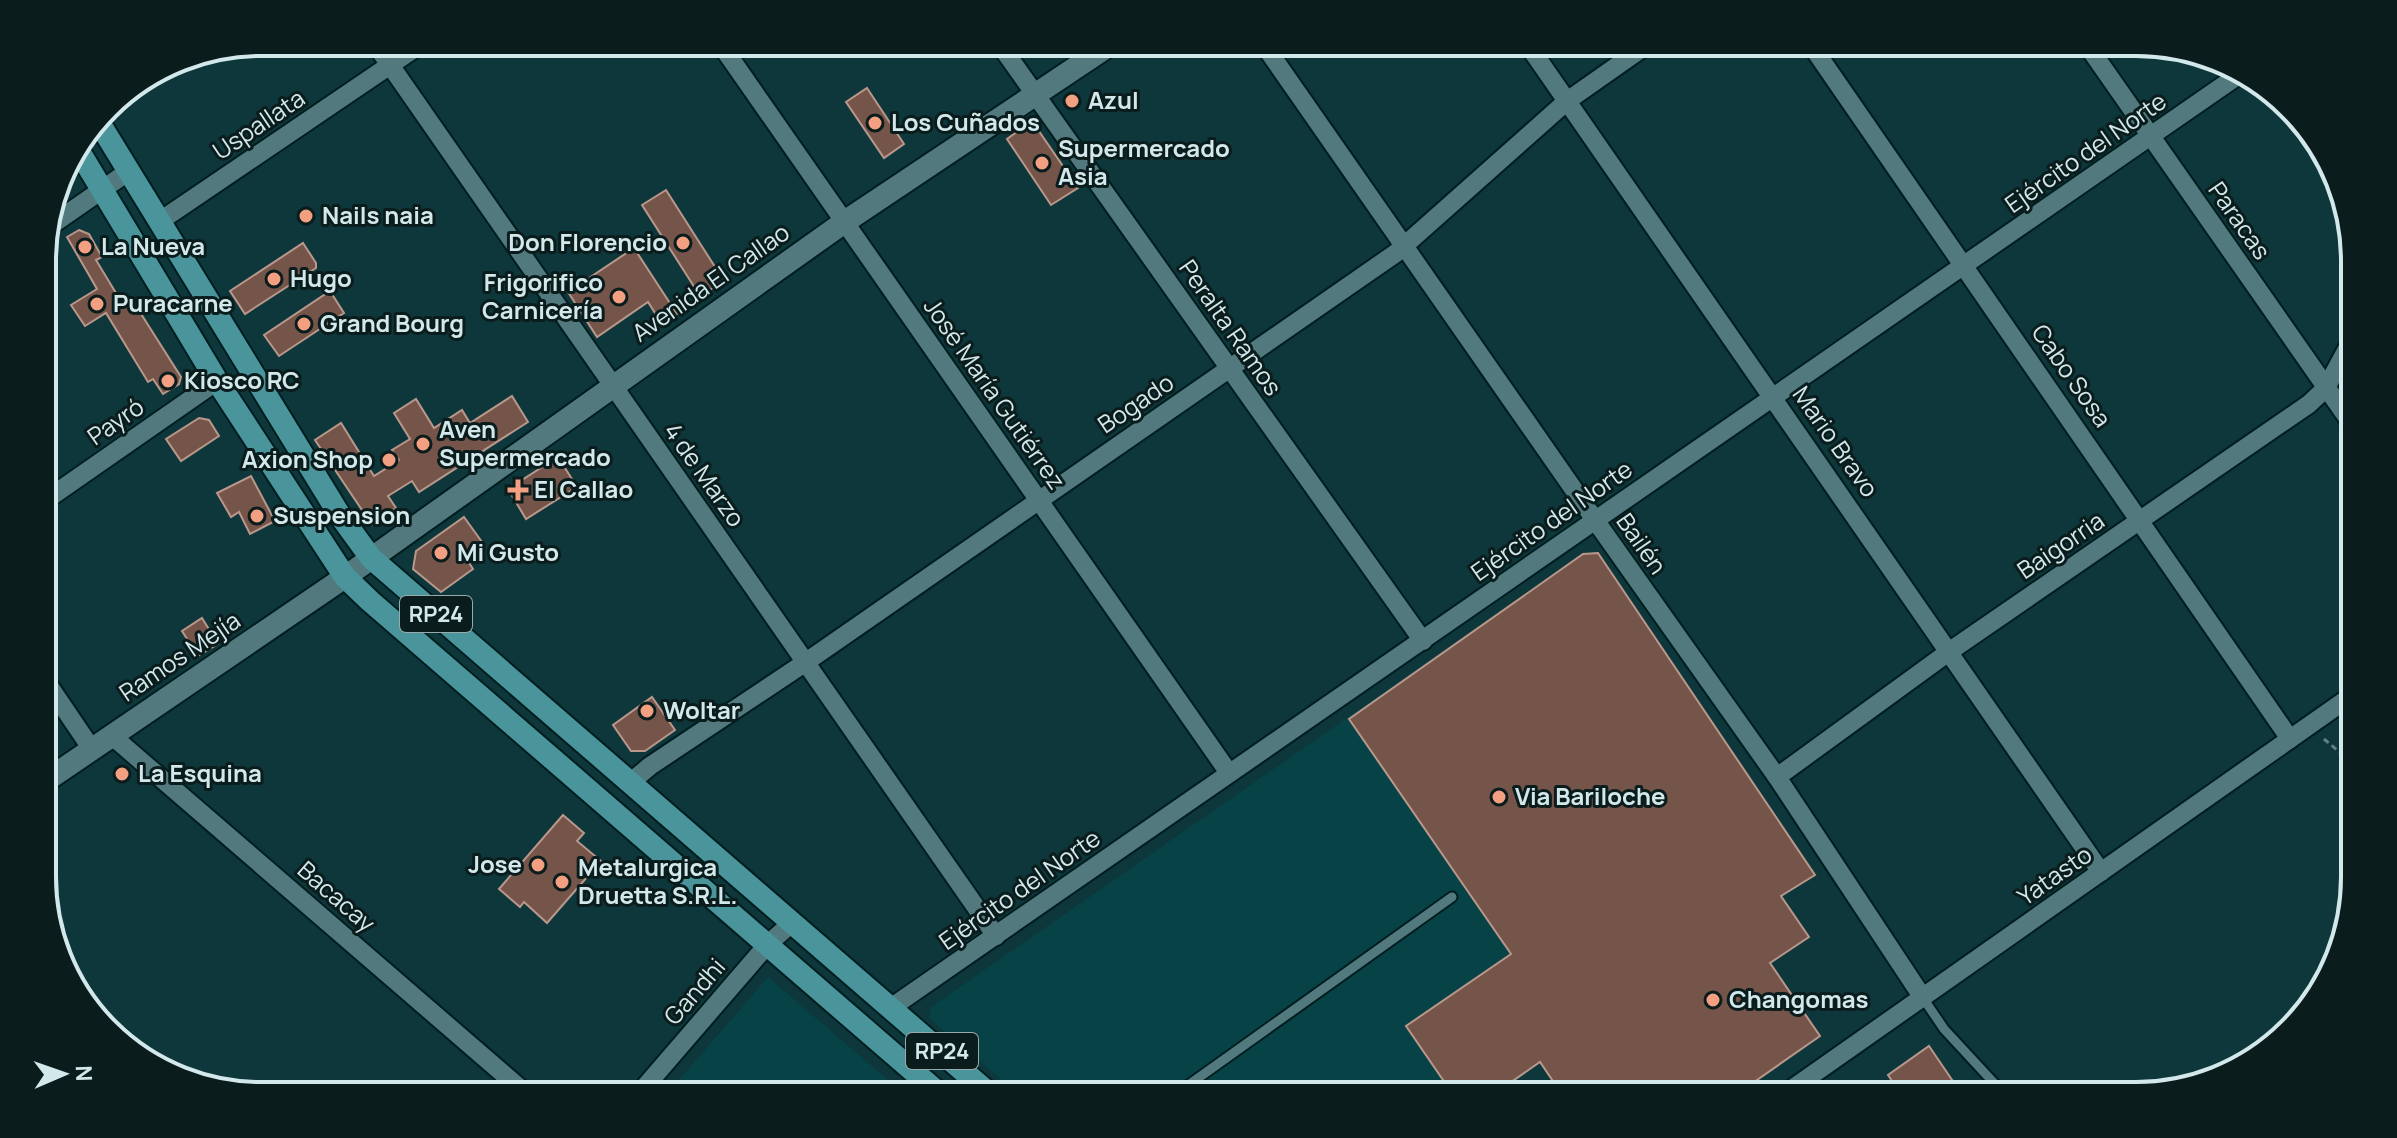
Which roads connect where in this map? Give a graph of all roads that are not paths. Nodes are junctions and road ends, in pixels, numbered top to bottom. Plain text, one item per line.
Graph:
1 (383, 56) edge
2 (404, 56) edge
3 (729, 56) edge
4 (1008, 56) edge
5 (1094, 56) edge
6 (1272, 56) edge
7 (1536, 56) edge
8 (1631, 56) edge
9 (1819, 56) edge
10 (2095, 56) edge
11 (390, 66) junction
12 (2231, 80) edge
13 (1036, 96) junction
14 (1567, 101) junction
15 (104, 130) edge
16 (2152, 136) junction
17 (83, 158) edge
18 (129, 171) junction
19 (103, 190) junction
20 (61, 219) edge
21 (160, 221) junction
22 (843, 223) junction
23 (1406, 246) junction
24 (1965, 265) junction
25 (2341, 360) edge
26 (1230, 369) junction
27 (217, 381) junction
28 (612, 385) junction
29 (2326, 388) junction
30 (1774, 397) junction
31 (2341, 409) edge
32 (56, 493) edge
33 (1039, 499) junction
34 (1595, 520) junction
35 (2142, 521) junction
36 (371, 558) junction
37 (345, 577) junction
38 (1423, 641) junction
39 (1950, 651) junction
40 (806, 662) junction
41 (56, 696) edge
42 (2341, 703) edge
43 (111, 735) junction
44 (2290, 739) junction
45 (91, 748) junction
46 (56, 773) edge
47 (1229, 773) junction
48 (1777, 777) junction
49 (631, 782) junction
50 (2101, 872) junction
51 (1452, 897) dead end
52 (793, 922) junction
53 (996, 936) junction
54 (768, 944) junction
55 (1923, 998) junction
56 (892, 1007) junction
57 (513, 1082) edge
58 (649, 1082) edge
59 (926, 1082) edge
60 (976, 1082) edge
61 (1193, 1082) edge
62 (1802, 1082) edge
63 (1993, 1082) edge

1 - 11 street, 4 de Marzo
2 - 11 street, Uspallata
3 - 22 street, José María Gutiérrez
4 - 13 street, Peralta Ramos
5 - 13 street, Avenida El Callao
6 - 23 street, Bailén
7 - 14 street, Mario Bravo
8 - 14 street, Bogado
9 - 24 street, Cabo Sosa
10 - 16 street, Paracas
11 - 21 street, Uspallata
11 - 28 street, 4 de Marzo
12 - 16 street, Ejército del Norte
13 - 22 street, Avenida El Callao
13 - 26 street, Peralta Ramos
14 - 23 street, Bogado
14 - 30 street, Mario Bravo
15 - 18 main road, RP24
16 - 24 street, Ejército del Norte
16 - 29 street, Paracas
17 - 19 main road, RP24
18 - 19 street
18 - 21 main road, RP24
19 - 20 street
19 - 27 main road, RP24
21 - 36 main road, RP24
22 - 28 street, Avenida El Callao
22 - 33 street, José María Gutiérrez
23 - 26 street, Bogado
23 - 34 street, Bailén
24 - 30 street, Ejército del Norte
24 - 35 street, Cabo Sosa
25 - 29 street, Baigorria
26 - 33 street, Bogado
26 - 38 street, Peralta Ramos
27 - 32 street, Payró
27 - 37 main road, RP24
28 - 36 street, Avenida El Callao
28 - 40 street, 4 de Marzo
29 - 31 street, Paracas
29 - 35 street, Baigorria
30 - 34 street, Ejército del Norte
30 - 39 street, Mario Bravo
33 - 40 street, Bogado
33 - 47 street, José María Gutiérrez
34 - 38 street, Ejército del Norte
34 - 48 street, Bailén
35 - 39 street, Baigorria
35 - 44 street, Cabo Sosa
36 - 37 street, Avenida El Callao
36 - 49 main road, RP24
37 - 43 street, Ramos Mejía
37 - 54 main road, RP24
38 - 47 street, Ejército del Norte
39 - 48 street, Baigorria
39 - 50 street, Mario Bravo
40 - 49 street, Bogado
40 - 53 street, 4 de Marzo
41 - 45 street
42 - 44 street, Yatasto
43 - 45 street, Ramos Mejía
43 - 57 street, Bacacay
44 - 50 street, Yatasto
45 - 46 street, Ramos Mejía
47 - 53 street, Ejército del Norte
48 - 55 street, Bailén
49 - 52 main road, RP24
50 - 55 street, Yatasto
51 - 61 lane
52 - 54 street, Gandhi
52 - 56 main road, RP24
53 - 56 street, Ejército del Norte
54 - 58 street, Gandhi
54 - 59 main road, RP24
55 - 62 street, Yatasto
55 - 63 lane
56 - 60 main road, RP24

